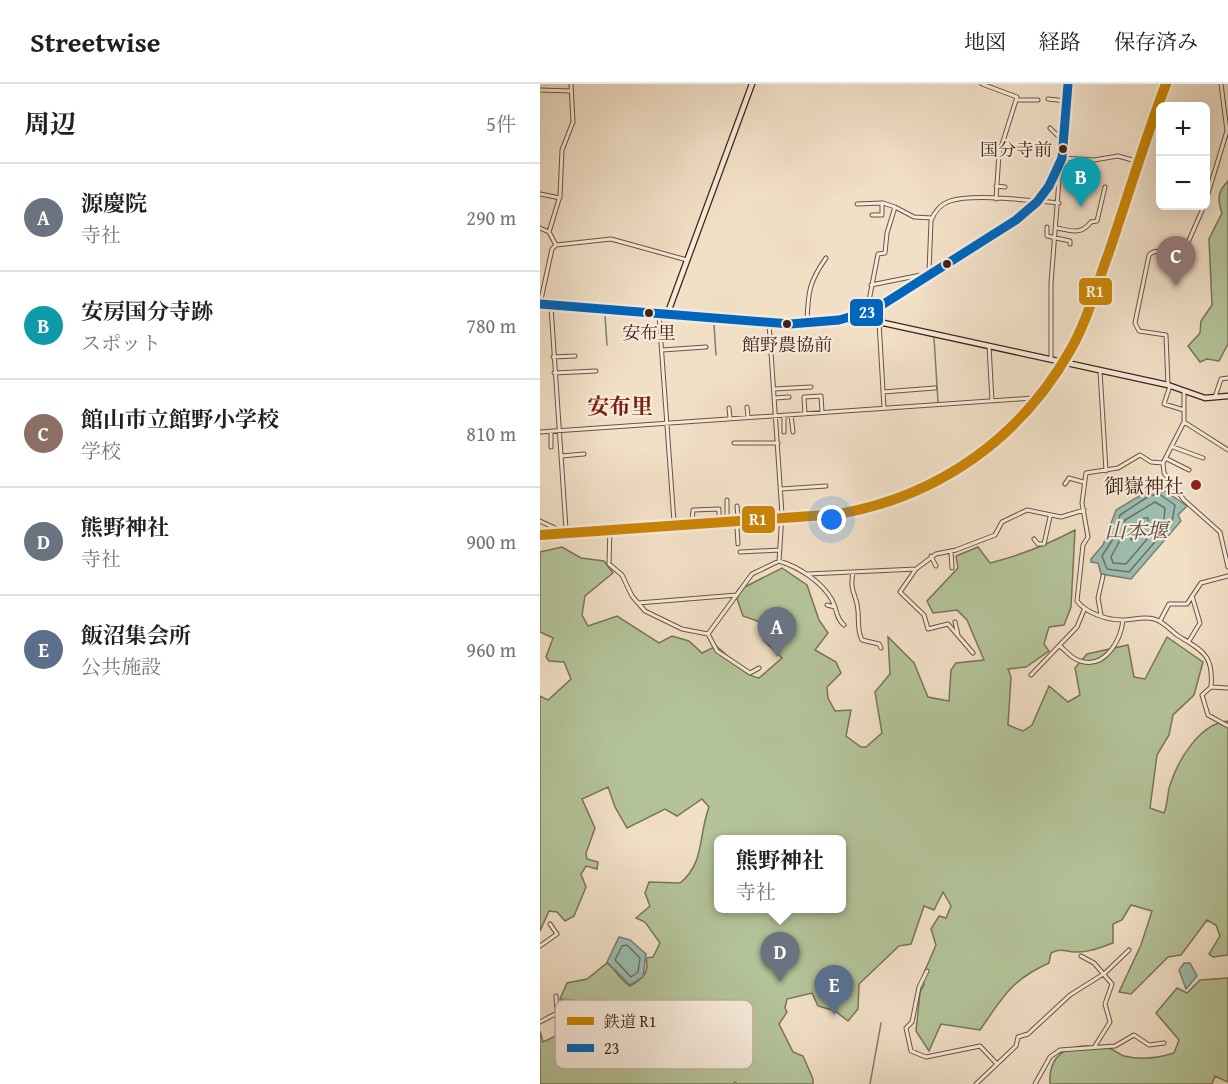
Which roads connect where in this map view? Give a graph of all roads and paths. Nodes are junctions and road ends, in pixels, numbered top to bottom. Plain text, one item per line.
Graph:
1 (570, 84) edge
2 (752, 84) edge
3 (982, 84) edge
4 (1068, 84) edge
5 (1221, 84) edge
6 (540, 90) edge
7 (571, 91) junction
8 (1048, 99) dead end
9 (1016, 100) junction
10 (1038, 100) dead end
11 (1067, 101) junction
12 (1050, 128) dead end
13 (1065, 139) junction
14 (1136, 161) dead end
15 (1061, 162) junction
16 (996, 186) junction
17 (1005, 187) dead end
18 (1106, 187) dead end
19 (1210, 187) edge
20 (540, 194) edge
21 (560, 198) junction
22 (996, 199) junction
23 (1037, 202) junction
24 (882, 203) junction
25 (1059, 203) junction
26 (857, 204) dead end
27 (895, 207) junction
28 (1201, 210) edge
29 (872, 215) dead end
30 (932, 218) junction
31 (1047, 227) dead end
32 (540, 228) edge
33 (1057, 228) junction
34 (549, 232) junction
35 (1056, 239) junction
36 (1070, 244) dead end
37 (556, 245) junction
38 (826, 258) dead end
39 (687, 260) junction
40 (930, 275) junction
41 (871, 285) junction
42 (540, 304) edge
43 (551, 305) junction
44 (867, 312) junction
45 (663, 315) junction
46 (879, 322) junction
47 (770, 323) junction
48 (807, 324) junction
49 (989, 344) junction
50 (706, 347) dead end
51 (662, 351) junction
52 (554, 357) junction
53 (575, 357) dead end
54 (1051, 359) junction
55 (1100, 370) junction
56 (596, 371) dead end
57 (554, 373) junction
58 (1228, 378) edge
59 (1169, 385) junction
60 (811, 387) dead end
61 (935, 388) dead end
62 (774, 389) junction
63 (883, 392) junction
64 (1184, 392) junction
65 (1228, 396) edge
66 (789, 397) dead end
67 (775, 398) junction
68 (1033, 398) dead end
69 (1215, 398) junction
70 (992, 401) junction
71 (747, 407) dead end
72 (729, 408) dead end
73 (884, 408) junction
74 (1185, 410) junction
75 (822, 412) junction
76 (805, 414) junction
77 (784, 415) junction
78 (791, 415) junction
79 (775, 416) junction
80 (748, 418) junction
81 (730, 419) junction
82 (1184, 422) junction
83 (667, 423) junction
84 (559, 431) junction
85 (540, 432) edge
86 (551, 432) junction
87 (784, 432) dead end
88 (793, 432) dead end
89 (734, 443) dead end
90 (778, 443) junction
91 (551, 447) dead end
92 (1173, 447) junction
93 (1228, 450) edge
94 (584, 454) dead end
95 (561, 456) junction
96 (1203, 458) dead end
97 (1167, 459) junction
98 (1163, 463) junction
99 (1189, 470) dead end
100 (1106, 471) junction
101 (1083, 482) junction
102 (1065, 484) dead end
103 (826, 486) dead end
104 (781, 489) junction
105 (727, 500) dead end
106 (737, 506) dead end
107 (1084, 510) junction
108 (782, 514) junction
109 (738, 517) junction
110 (1050, 517) junction
111 (728, 518) junction
112 (719, 519) junction
113 (692, 520) junction
114 (540, 521) edge
115 (674, 522) junction
116 (610, 527) junction
117 (737, 527) dead end
118 (566, 529) junction
119 (1034, 539) dead end
120 (738, 544) dead end
121 (780, 550) junction
122 (740, 552) dead end
123 (951, 552) junction
124 (931, 556) junction
125 (779, 561) junction
126 (936, 566) dead end
127 (1228, 567) edge
128 (952, 568) dead end
129 (916, 569) junction
130 (853, 572) junction
131 (808, 574) junction
132 (1103, 576) dead end
133 (1228, 576) edge
134 (738, 595) junction
135 (1192, 596) junction
136 (638, 603) junction
137 (827, 605) dead end
138 (835, 607) junction
139 (1084, 610) junction
140 (1101, 615) junction
141 (1123, 620) junction
142 (1160, 621) junction
143 (955, 622) dead end
144 (844, 626) dead end
145 (708, 634) junction
146 (960, 640) junction
147 (1189, 641) junction
148 (1060, 646) junction
149 (881, 648) dead end
150 (973, 653) dead end
151 (759, 668) dead end
152 (1031, 675) dead end
153 (1211, 687) junction
154 (1228, 688) edge
155 (1228, 726) edge
156 (550, 924) dead end
157 (540, 946) edge
158 (1129, 950) dead end
159 (1081, 956) dead end
160 (927, 971) dead end
161 (1105, 973) junction
162 (556, 996) dead end
163 (556, 1000) edge
164 (555, 1014) edge
165 (540, 1022) edge
166 (1164, 1043) dead end
167 (1095, 1046) junction
168 (997, 1064) junction
169 (976, 1084) edge
170 (1035, 1084) edge

1 - 7 street
2 - 39 street
3 - 9 street
4 - 11 highway
5 - 19 street
6 - 7 street
7 - 21 street
8 - 11 street
9 - 10 street
9 - 16 street
11 - 13 highway
12 - 13 street
13 - 15 highway
14 - 15 street
15 - 23 highway
15 - 25 street
16 - 17 street
16 - 22 street
18 - 33 street
20 - 21 street
21 - 34 street
22 - 23 street
22 - 30 street
23 - 25 street
23 - 40 highway
24 - 26 street
24 - 27 street
24 - 29 street
25 - 33 street
27 - 30 street
27 - 41 street
28 - 59 street
30 - 40 street
31 - 35 street
32 - 34 street
33 - 35 street
34 - 37 street
35 - 36 street
35 - 54 street
37 - 39 street
37 - 42 street
38 - 48 street
39 - 45 street
40 - 41 street
40 - 44 highway
41 - 44 street
42 - 43 highway
43 - 45 highway
43 - 52 street
44 - 46 street
44 - 48 highway
45 - 47 highway
45 - 51 street
46 - 49 street
46 - 63 street
47 - 48 highway
47 - 62 street
49 - 54 street
49 - 70 street
50 - 51 street
51 - 83 street
52 - 53 street
52 - 57 street
54 - 55 street
55 - 59 street
55 - 100 street
56 - 57 street
57 - 84 street
58 - 69 street
59 - 64 street
59 - 74 street
60 - 62 street
61 - 63 street
62 - 67 street
63 - 73 street
64 - 69 street
64 - 74 street
65 - 69 street
66 - 67 street
67 - 79 street
68 - 70 street
70 - 73 street
71 - 80 street
72 - 81 street
73 - 75 street
74 - 82 street
75 - 76 street
75 - 76 street
76 - 78 street
77 - 78 street
77 - 79 street
77 - 87 street
78 - 88 street
79 - 80 street
79 - 90 street
80 - 81 street
81 - 83 street
82 - 92 street
82 - 93 street
83 - 84 street
83 - 115 street
84 - 86 street
84 - 95 street
85 - 86 street
86 - 91 street
89 - 90 street
90 - 104 street
92 - 96 street
92 - 97 street
94 - 95 street
95 - 118 street
97 - 98 street
97 - 99 street
98 - 100 street
98 - 127 street
100 - 101 street
101 - 102 street
101 - 107 street
103 - 104 street
104 - 108 street
105 - 111 street
106 - 109 street
107 - 110 street
107 - 139 street
108 - 109 street
108 - 121 street
109 - 111 street
110 - 119 street
110 - 123 street
111 - 112 street
112 - 113 street
112 - 113 street
113 - 115 street
114 - 118 street
115 - 116 street
116 - 118 street
116 - 136 street
117 - 120 street
121 - 122 street
121 - 125 street
123 - 124 street
123 - 128 street
124 - 126 street
124 - 129 street
125 - 131 street
125 - 134 street
129 - 130 street
129 - 146 street
130 - 131 street
130 - 149 street
131 - 138 street
132 - 140 street
133 - 135 street
134 - 136 street
134 - 145 street
135 - 142 street
135 - 147 street
136 - 145 street
137 - 138 street
138 - 144 street
139 - 140 street
139 - 148 street
140 - 141 street
141 - 142 street
141 - 148 street
142 - 147 street
143 - 146 street
145 - 151 street
146 - 150 street
147 - 153 street
148 - 152 street
153 - 154 street
153 - 155 street
156 - 157 street
158 - 161 street
159 - 161 street
160 - 168 street
161 - 167 street
161 - 168 street
162 - 163 street
164 - 165 street
166 - 167 street
167 - 170 street
168 - 169 street

